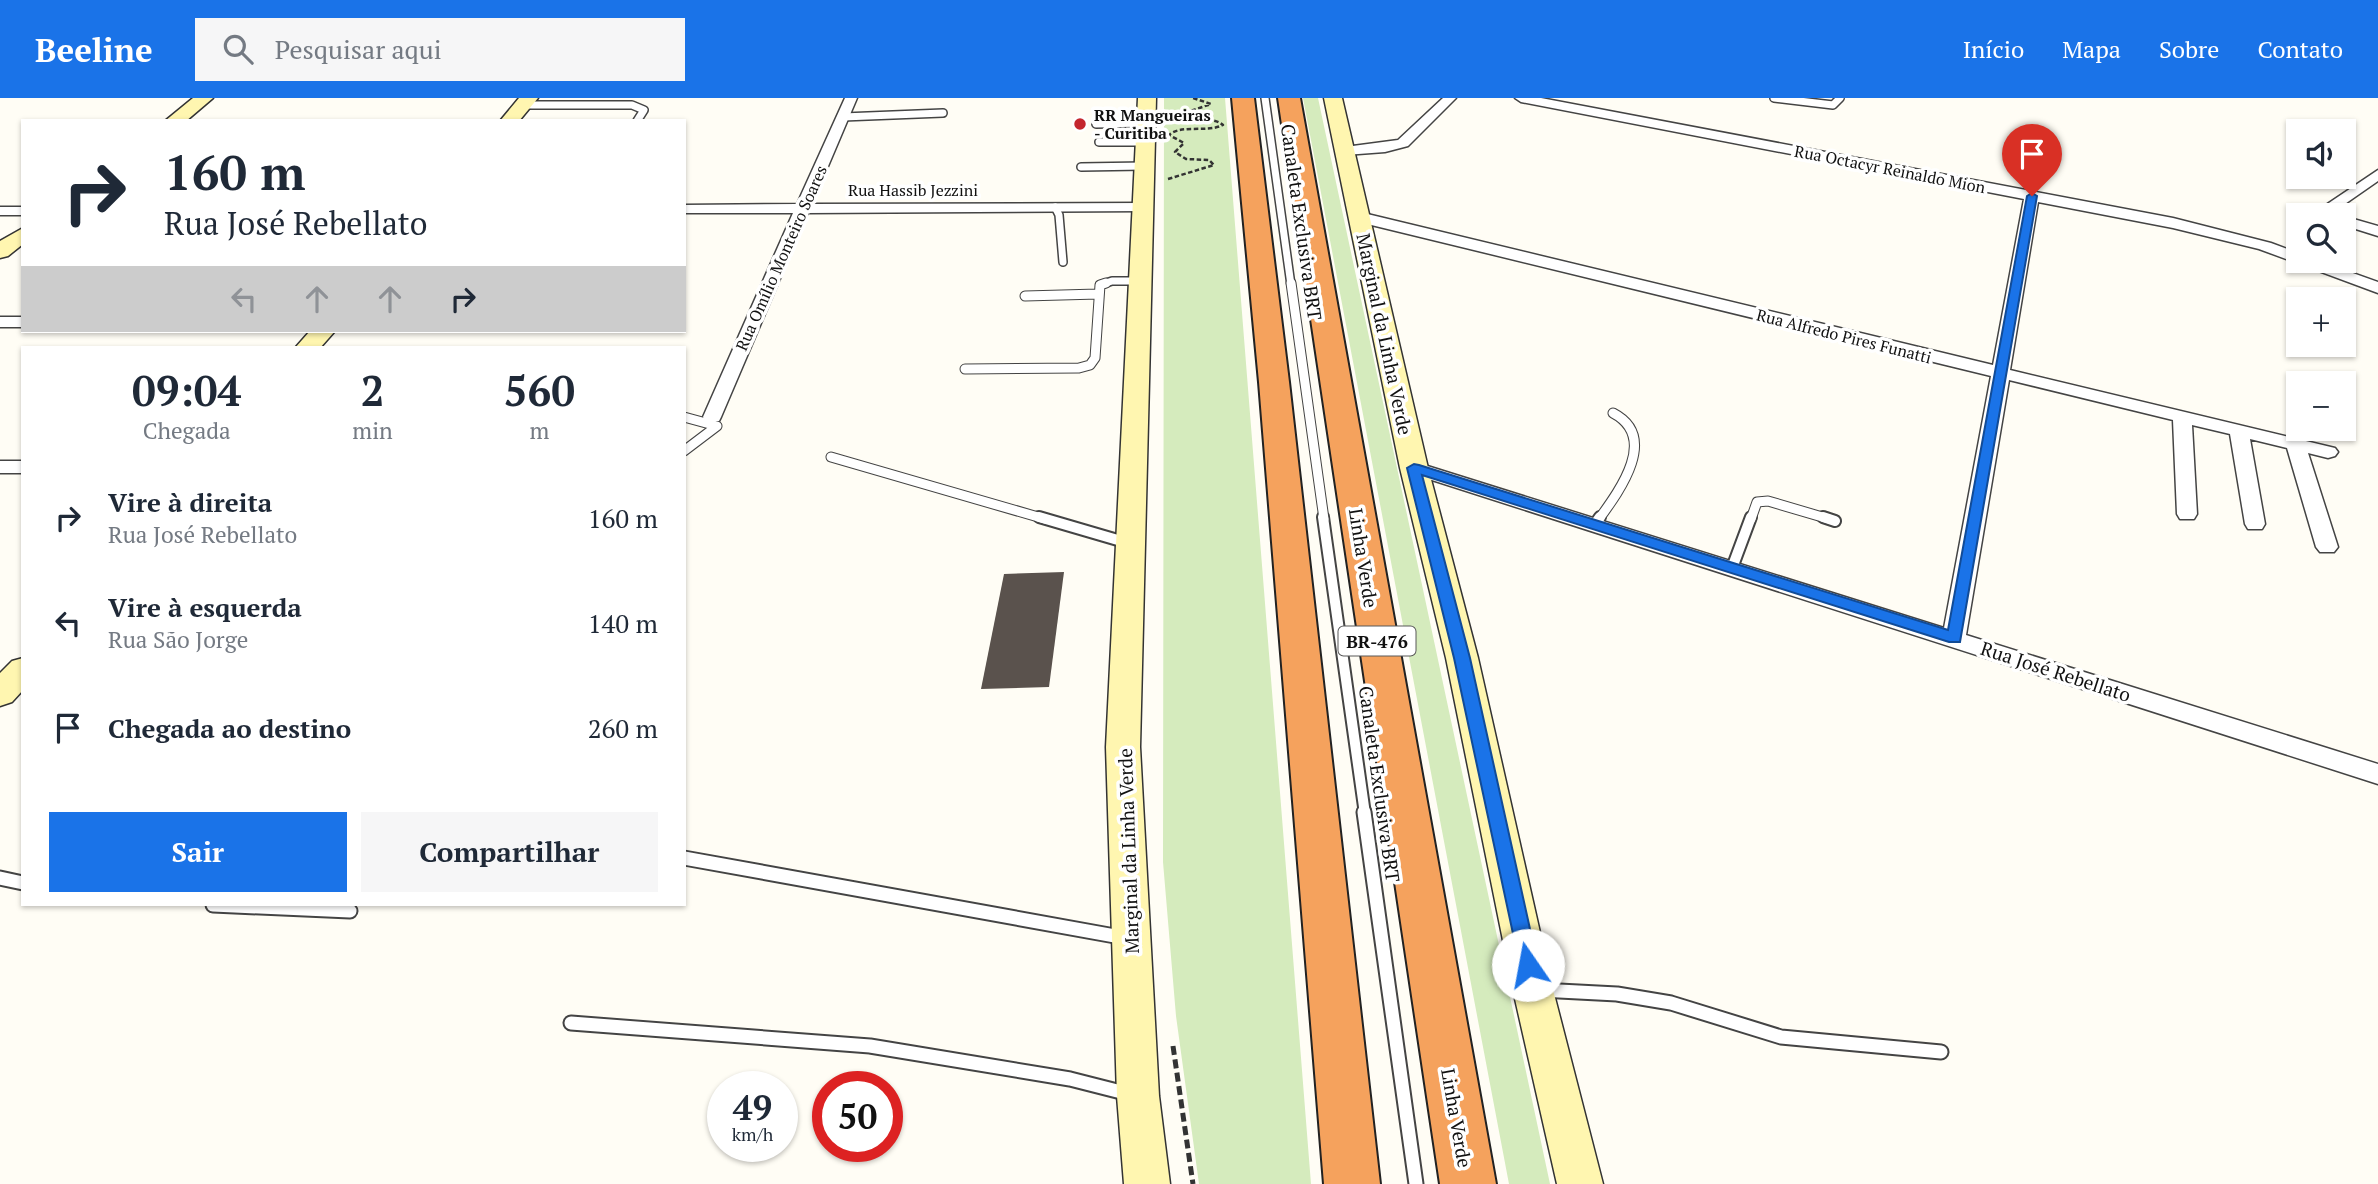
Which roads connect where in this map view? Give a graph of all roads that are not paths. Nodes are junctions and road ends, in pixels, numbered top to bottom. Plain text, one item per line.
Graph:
1 (204, 98) edge
2 (851, 98) edge
3 (1243, 98) edge
4 (1265, 98) edge
5 (1289, 98) edge
6 (1333, 98) edge
7 (1450, 98) edge
8 (1521, 98) edge
9 (1774, 98) edge
10 (1840, 98) edge
11 (526, 101) edge
12 (943, 113) dead end
13 (843, 117) junction
14 (177, 119) edge
15 (511, 119) edge
16 (638, 119) edge
17 (1096, 124) dead end
18 (1099, 142) dead end
19 (1345, 151) junction
20 (1147, 153) edge
21 (1081, 167) dead end
22 (2377, 176) edge
23 (2032, 196) junction
24 (2339, 203) edge
25 (1055, 207) junction
26 (803, 208) junction
27 (686, 209) edge
28 (0, 211) edge
29 (21, 211) edge
30 (1359, 217) junction
31 (2356, 224) edge
32 (2378, 231) edge
33 (21, 235) edge
34 (0, 251) edge
35 (2286, 254) edge
36 (1063, 262) dead end
37 (2337, 273) edge
38 (1140, 281) junction
39 (2378, 288) edge
40 (1098, 294) junction
41 (1025, 296) dead end
42 (0, 322) edge
43 (21, 322) edge
44 (321, 333) edge
45 (309, 346) edge
46 (965, 369) dead end
47 (2003, 375) junction
48 (1613, 413) dead end
49 (686, 417) edge
50 (2182, 417) junction
51 (710, 420) junction
52 (2239, 431) junction
53 (2296, 445) junction
54 (686, 450) edge
55 (2328, 452) dead end
56 (831, 457) dead end
57 (0, 467) edge
58 (21, 467) edge
59 (1414, 468) junction
60 (2187, 514) dead end
61 (1835, 521) dead end
62 (1595, 524) junction
63 (2255, 524) dead end
64 (1130, 543) junction
65 (2328, 547) dead end
66 (1732, 568) junction
67 (1954, 638) junction
68 (2378, 774) edge
69 (686, 858) edge
70 (0, 878) edge
71 (21, 883) edge
72 (236, 906) edge
73 (350, 911) dead end
74 (1130, 939) junction
75 (1533, 990) junction
76 (571, 1023) dead end
77 (1941, 1052) dead end
78 (1138, 1096) junction
79 (1147, 1184) edge
80 (1352, 1184) edge
81 (1416, 1184) edge
82 (1468, 1184) edge
83 (1580, 1184) edge

1 - 14 main road
2 - 13 street, Rua Omílio Monteiro Soares
3 - 80 highway
4 - 81 lane, Canaleta Exclusiva BRT
5 - 82 highway, Linha Verde / BR-476
6 - 19 main road, Marginal da Linha Verde
7 - 19 street
8 - 23 street, Rua Octacyr Reinaldo Mion
9 - 10 lane
11 - 15 main road
11 - 16 lane
12 - 13 lane
13 - 26 street, Rua Omílio Monteiro Soares
17 - 20 lane
18 - 20 lane
19 - 30 main road, Marginal da Linha Verde
20 - 21 lane
20 - 25 street, Rua Hassib Jezzini
20 - 38 main road, Marginal da Linha Verde
22 - 24 street
23 - 35 street, Rua Octacyr Reinaldo Mion
23 - 47 street
25 - 26 street, Rua Hassib Jezzini
25 - 36 lane
26 - 27 street, Rua Hassib Jezzini
26 - 51 street, Rua Omílio Monteiro Soares
28 - 29 street
30 - 47 street, Rua Alfredo Pires Funatti
30 - 59 main road, Marginal da Linha Verde
31 - 32 street
33 - 34 main road
37 - 39 street
38 - 40 lane
38 - 64 main road, Marginal da Linha Verde
40 - 41 lane
40 - 46 lane
42 - 43 street
44 - 45 main road
47 - 50 street, Rua Alfredo Pires Funatti
47 - 67 street
48 - 62 lane
49 - 51 lane
50 - 52 street, Rua Alfredo Pires Funatti
50 - 60 street
51 - 54 lane
52 - 53 street, Rua Alfredo Pires Funatti
52 - 63 street
53 - 55 street, Rua Alfredo Pires Funatti
53 - 65 street
56 - 64 lane
57 - 58 street
59 - 62 street, Rua José Rebellato
59 - 75 main road, Marginal da Linha Verde
61 - 66 lane
62 - 66 street, Rua José Rebellato
64 - 74 main road, Marginal da Linha Verde
66 - 67 street, Rua José Rebellato
67 - 68 street, Rua José Rebellato
69 - 74 lane
70 - 71 lane
72 - 73 lane
74 - 78 main road, Marginal da Linha Verde
75 - 77 lane
75 - 83 main road, Marginal da Linha Verde
76 - 78 lane
78 - 79 main road, Marginal da Linha Verde

